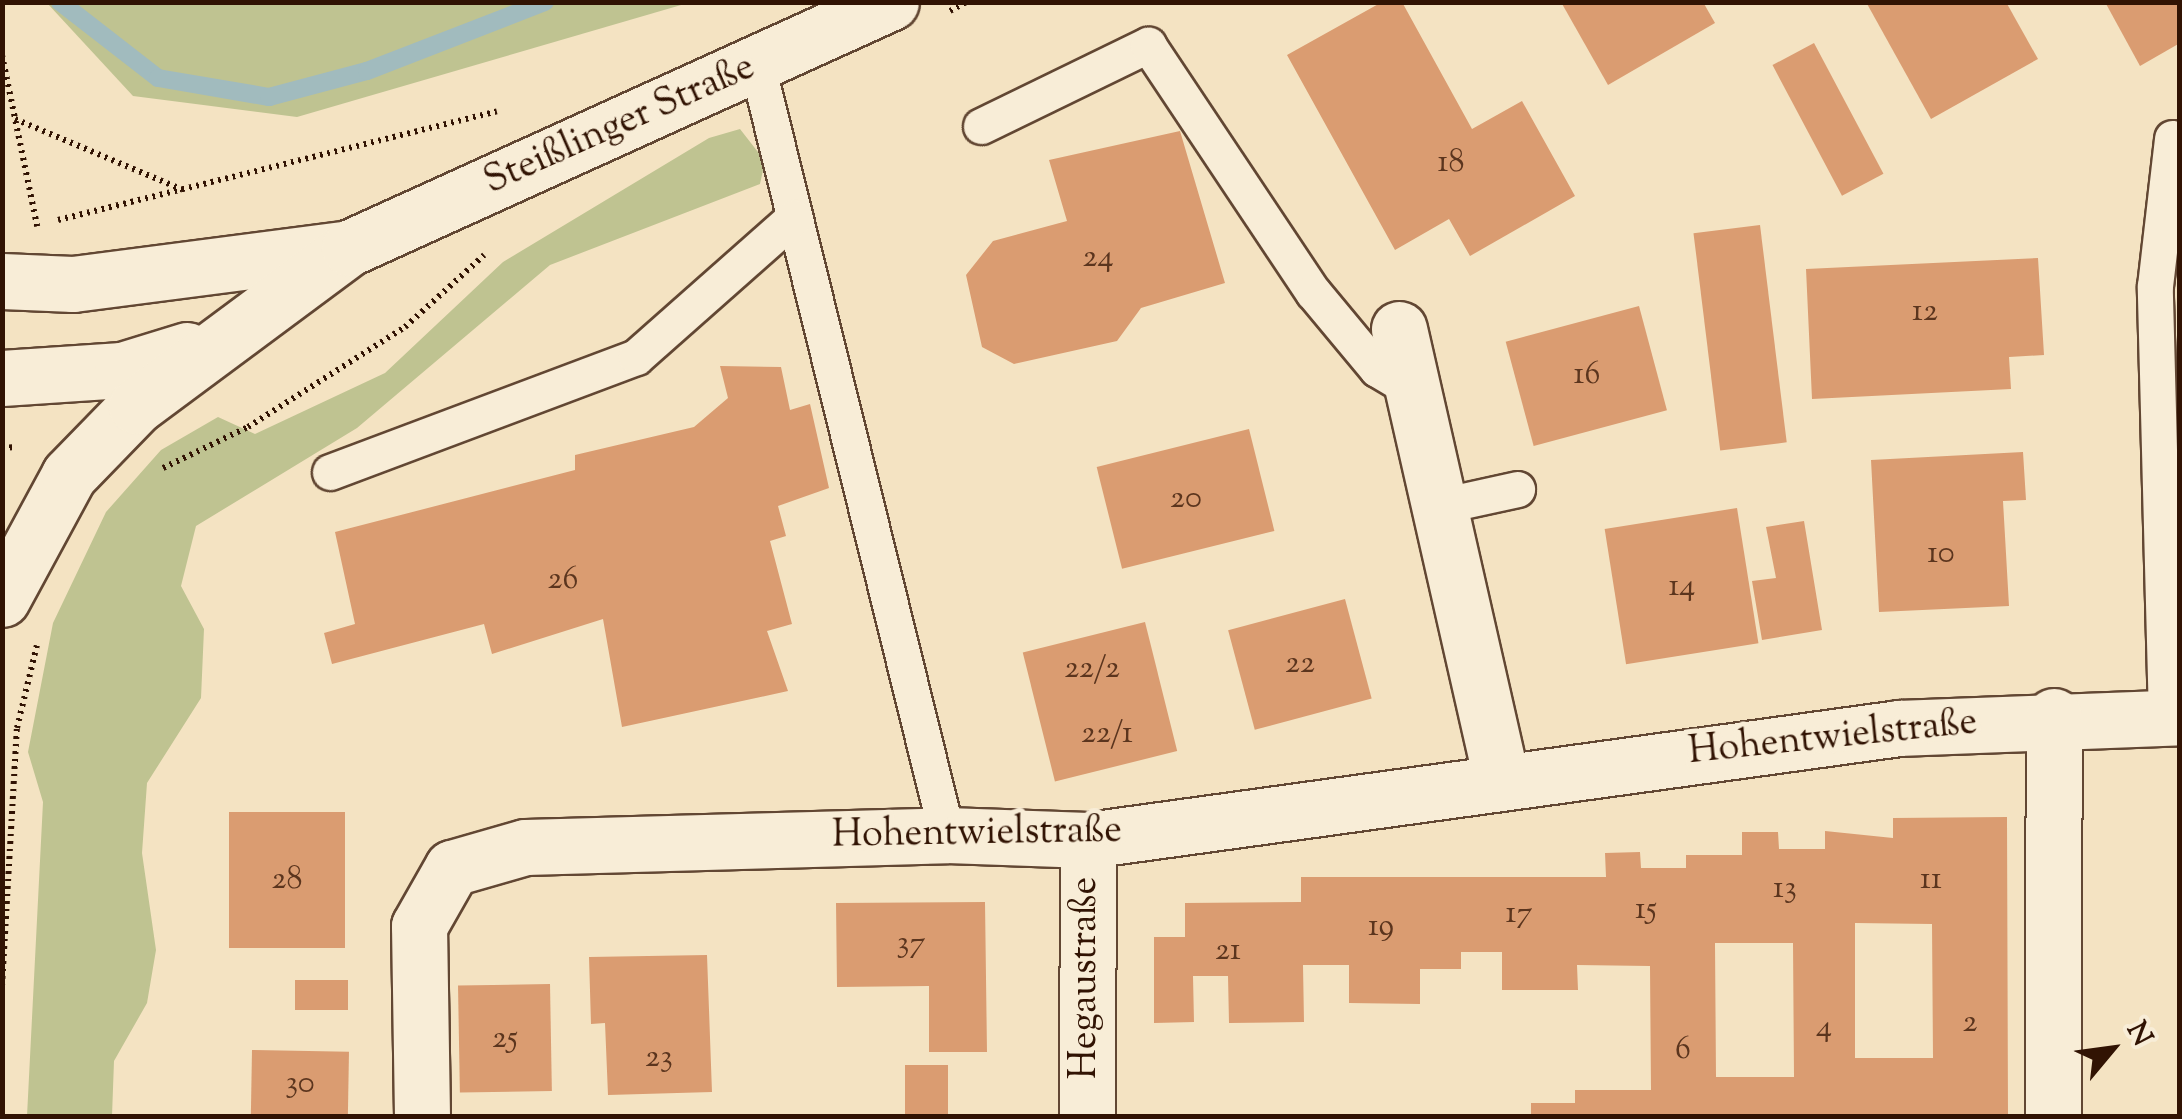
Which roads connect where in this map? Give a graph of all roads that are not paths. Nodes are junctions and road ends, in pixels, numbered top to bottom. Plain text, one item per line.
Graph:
1 (891, 2) edge
2 (757, 65) junction
3 (981, 126) dead end
4 (2172, 138) dead end
5 (794, 217) junction
6 (350, 248) junction
7 (2, 282) edge
8 (1399, 329) dead end
9 (214, 342) junction
10 (2, 378) edge
11 (1414, 392) junction
12 (330, 472) dead end
13 (1517, 489) dead end
14 (1440, 506) junction
15 (21, 615) edge
16 (2054, 716) junction
17 (2173, 717) edge
18 (1501, 778) junction
19 (947, 835) junction
20 (1088, 840) junction
21 (422, 1116) edge
22 (1087, 1116) edge
23 (2053, 1116) edge

1 - 2 street, Steißlinger Straße
2 - 5 lane
2 - 6 street, Steißlinger Straße
3 - 11 lane
4 - 17 lane, Hohentwielstraße
5 - 12 lane
5 - 19 lane
6 - 7 street
6 - 9 street
8 - 11 street
9 - 10 street
9 - 15 street
11 - 14 street
13 - 14 lane
14 - 18 street
16 - 17 street, Hohentwielstraße
16 - 18 street, Hohentwielstraße
16 - 23 street
18 - 20 street, Hohentwielstraße
19 - 20 street, Hohentwielstraße
19 - 21 street, Hohentwielstraße
20 - 22 street, Hegaustraße

